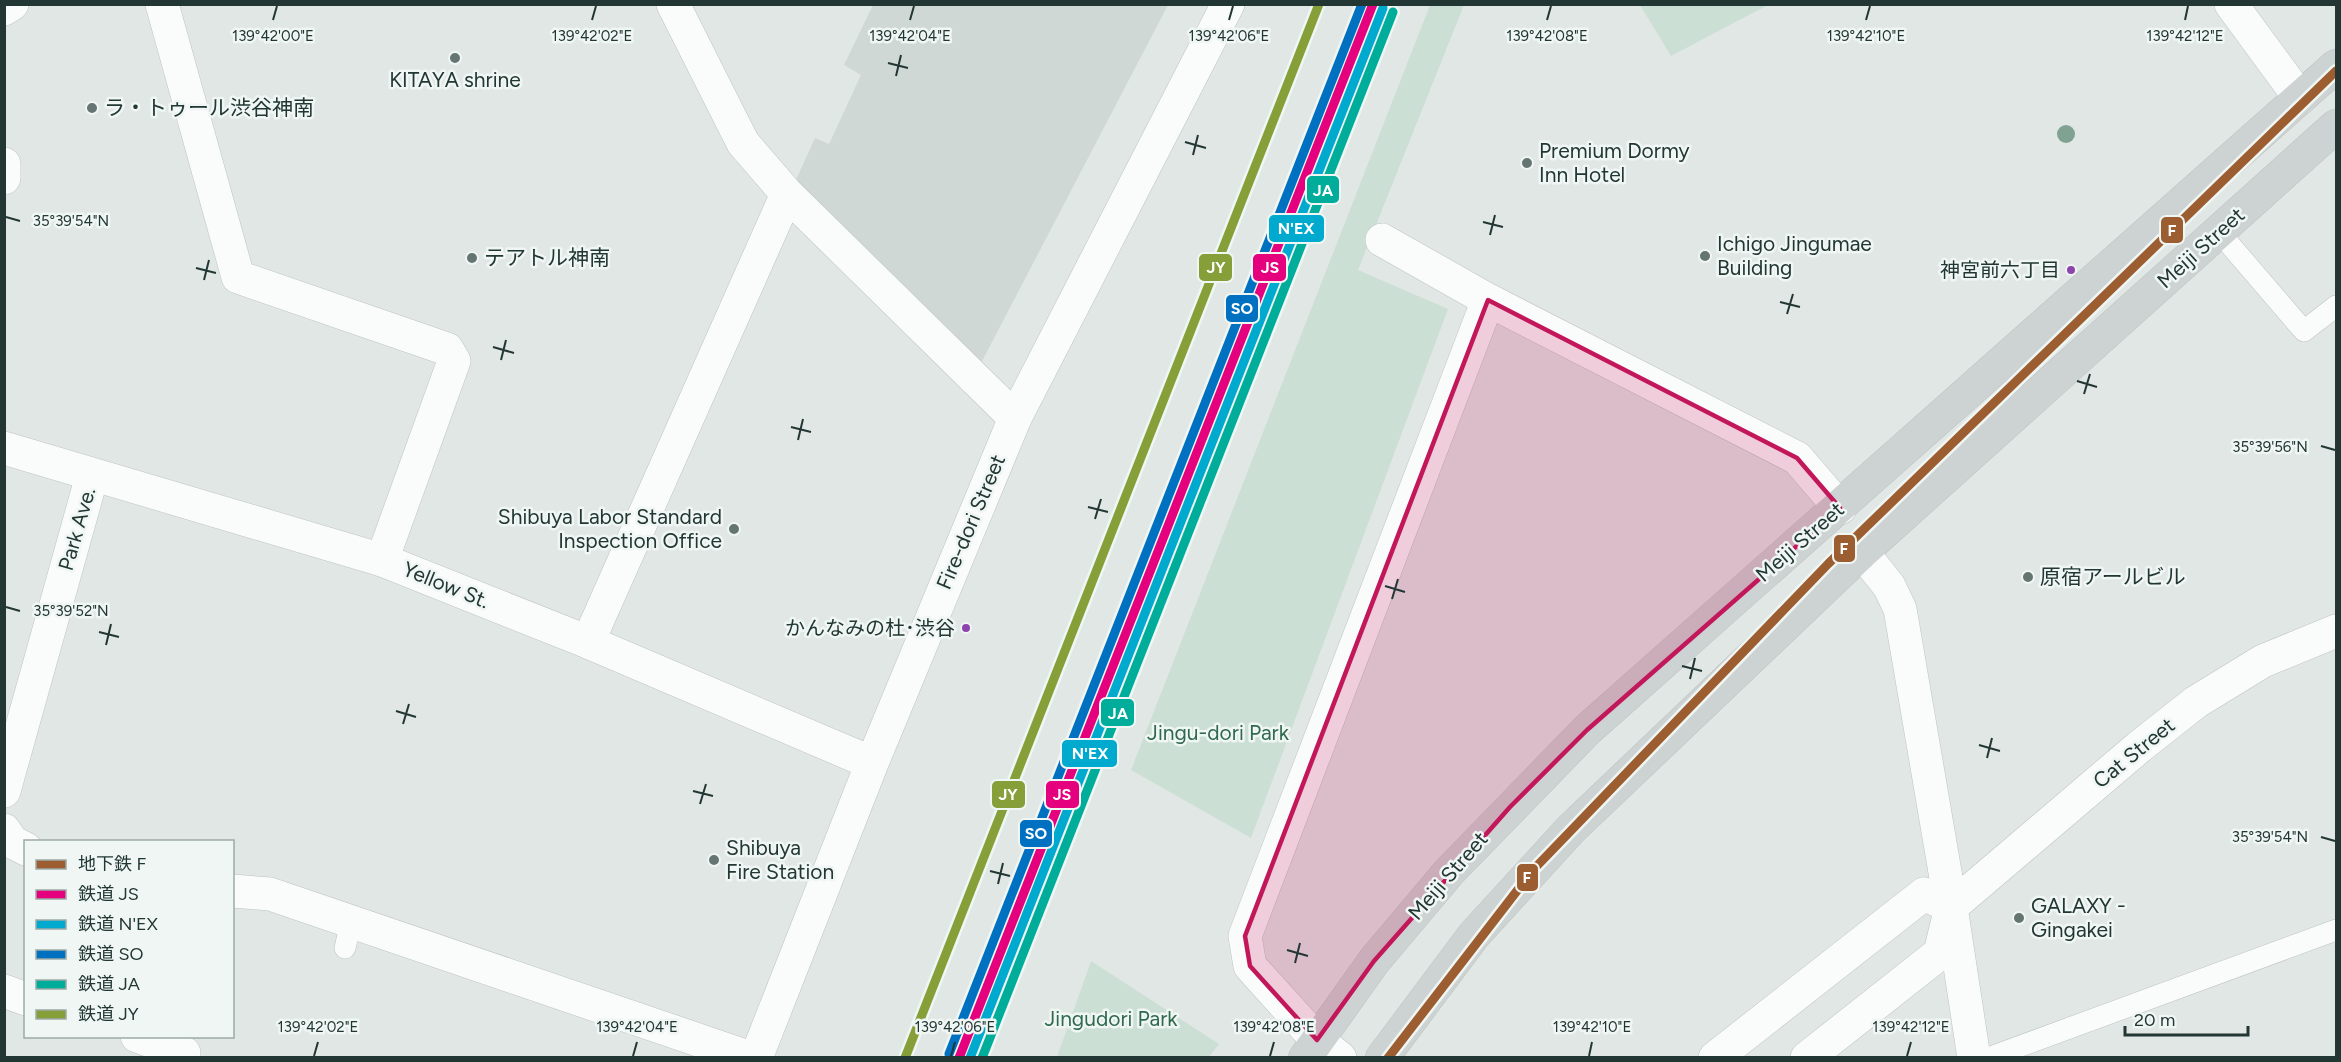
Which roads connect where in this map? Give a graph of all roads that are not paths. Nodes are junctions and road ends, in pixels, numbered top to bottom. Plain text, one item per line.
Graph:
1 (12, 4) edge
2 (162, 4) edge
3 (673, 4) edge
4 (1228, 4) edge
5 (2231, 4) edge
6 (4, 9) edge
7 (2337, 66) edge
8 (2300, 98) junction
9 (2337, 126) edge
10 (4, 164) edge
11 (4, 178) edge
12 (788, 194) junction
13 (2219, 232) junction
14 (1382, 240) dead end
15 (1488, 300) junction
16 (2337, 306) edge
17 (1016, 418) junction
18 (4, 448) edge
19 (92, 476) junction
20 (1840, 508) junction
21 (1862, 552) junction
22 (382, 560) junction
23 (2335, 630) edge
24 (588, 642) junction
25 (872, 763) junction
26 (4, 791) edge
27 (4, 830) edge
28 (24, 848) edge
29 (234, 891) edge
30 (1952, 907) junction
31 (2337, 930) edge
32 (4, 992) edge
33 (24, 998) edge
34 (142, 1038) edge
35 (1321, 1052) edge
36 (182, 1058) edge
37 (751, 1058) edge
38 (756, 1058) edge
39 (1382, 1058) edge
40 (1715, 1058) edge
41 (1807, 1058) edge
42 (1974, 1058) edge
43 (1988, 1058) edge

1 - 6 street
2 - 22 street
3 - 12 street
4 - 17 street, Fire-dori Street
5 - 8 street
7 - 8 main road, Meiji Street
8 - 20 main road, Meiji Street
9 - 13 main road, Meiji Street
10 - 11 street
12 - 17 street
12 - 24 street
13 - 16 lane
13 - 21 main road, Meiji Street
14 - 15 street
15 - 20 street
15 - 35 street
17 - 25 street, Fire-dori Street
18 - 19 street, Yellow St.
19 - 22 street, Yellow St.
19 - 26 street, Park Ave.
20 - 35 main road, Meiji Street
21 - 30 street
21 - 39 main road, Meiji Street
22 - 24 street, Yellow St.
23 - 30 street, Cat Street
24 - 25 street, Yellow St.
25 - 38 street, Fire-dori Street
27 - 28 street
29 - 37 street
30 - 40 street
30 - 41 street
30 - 42 street
31 - 43 lane
32 - 33 street
34 - 36 street

